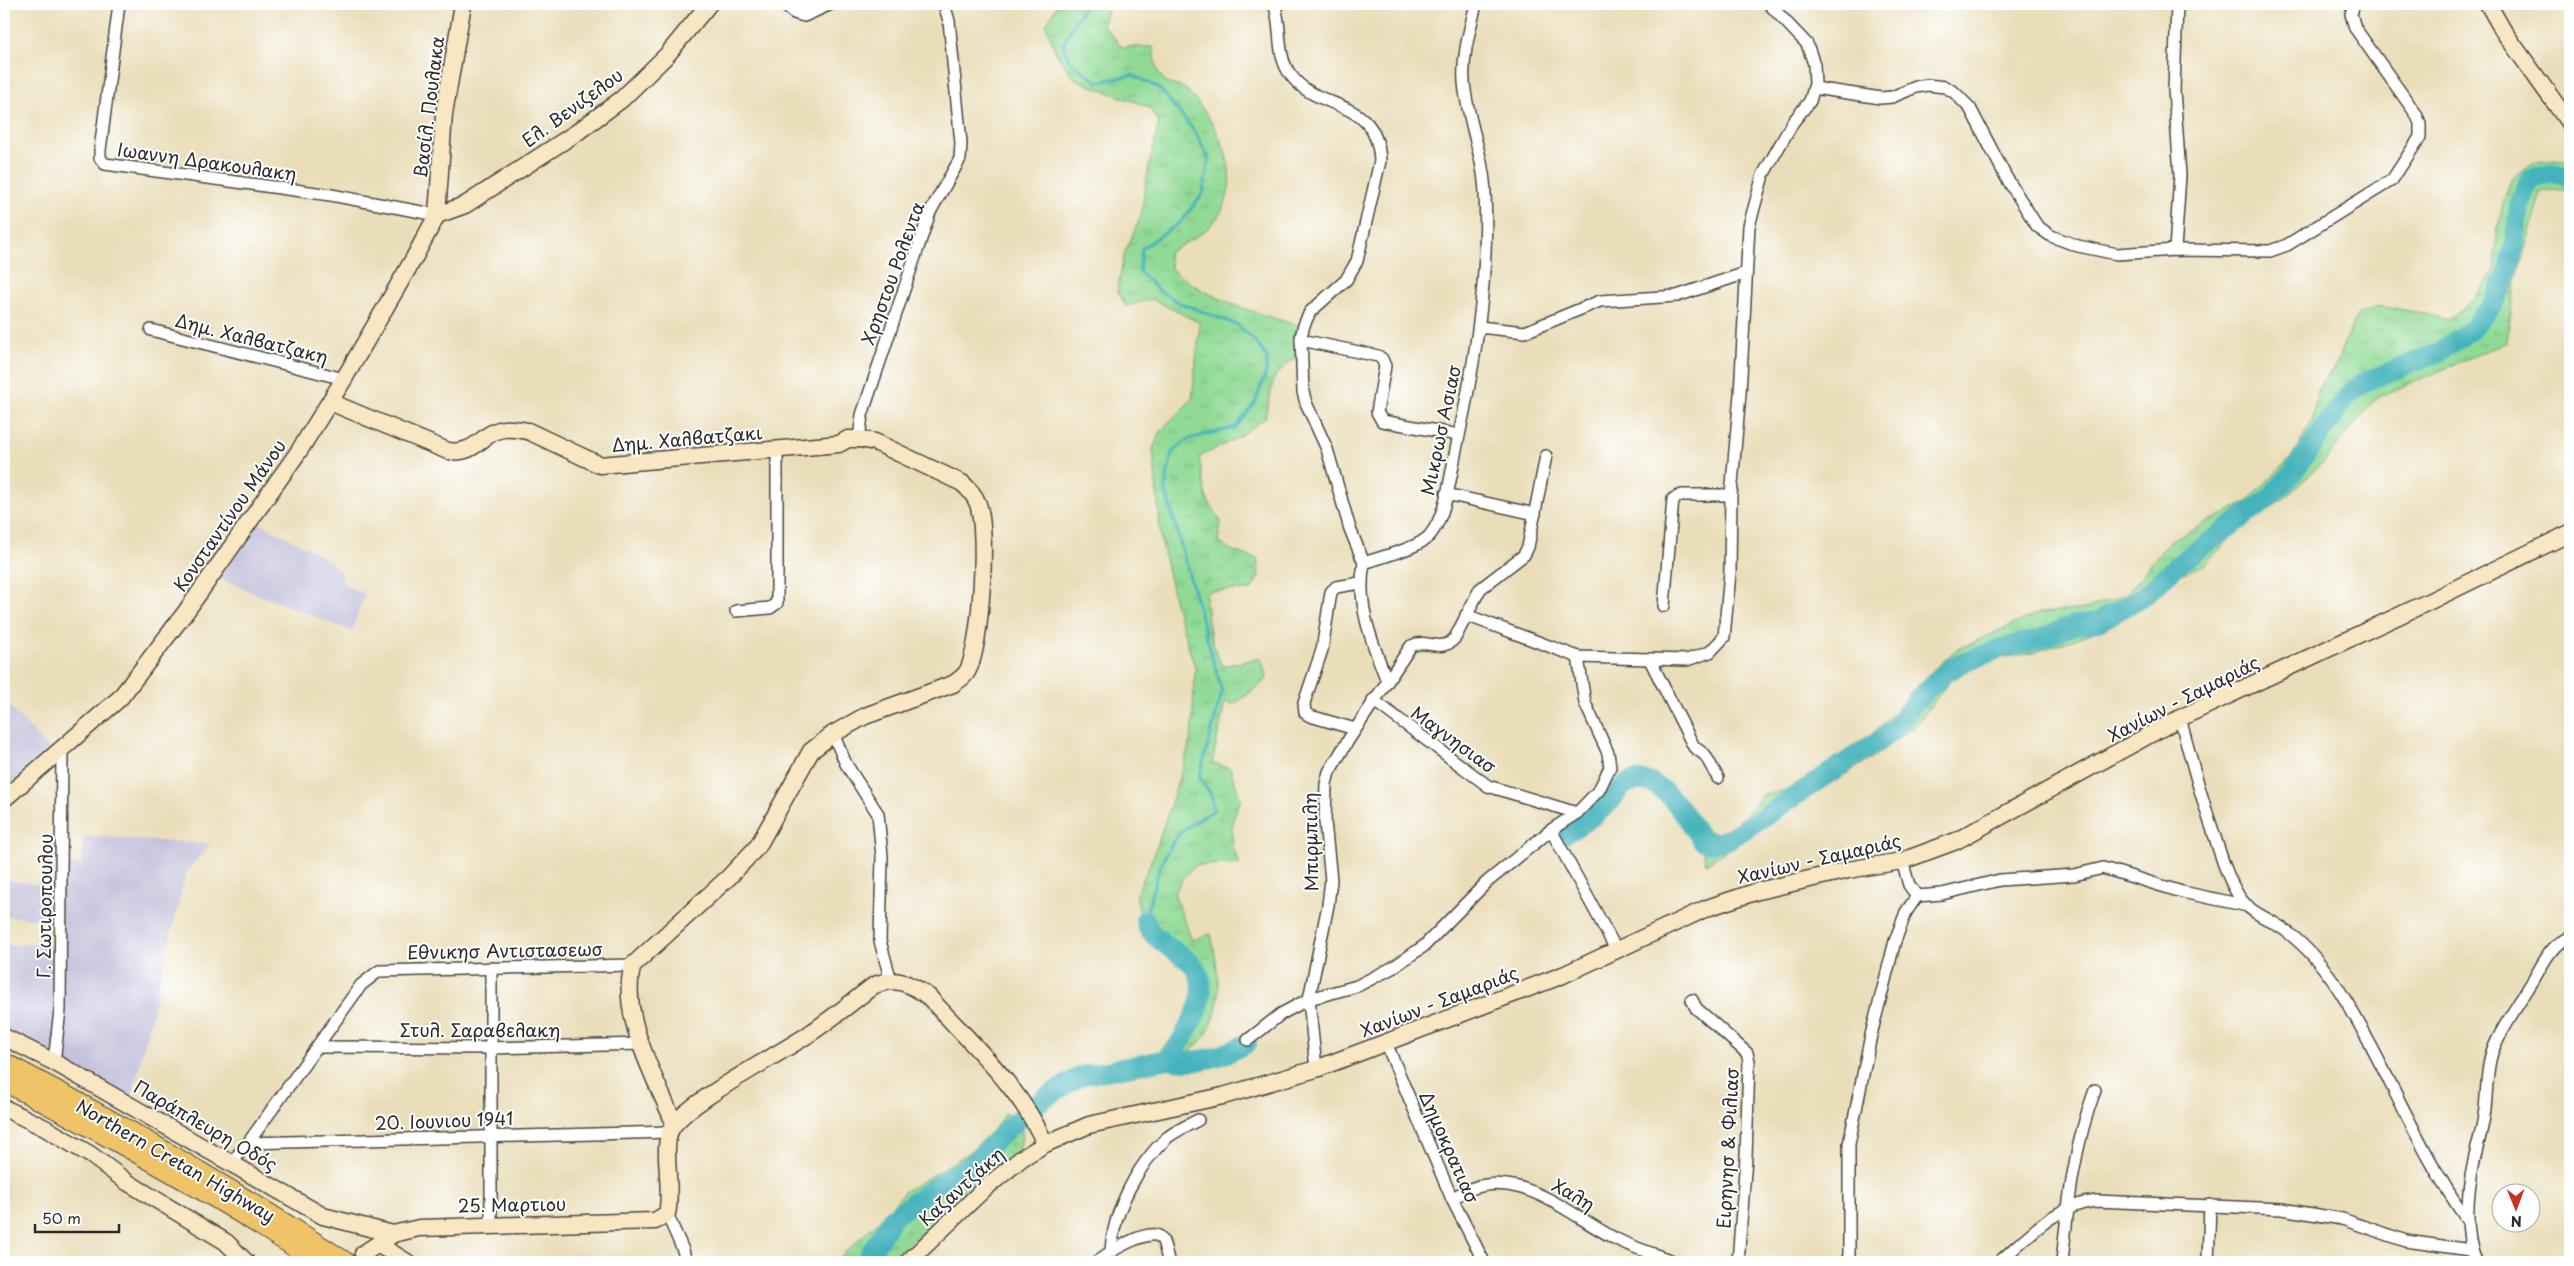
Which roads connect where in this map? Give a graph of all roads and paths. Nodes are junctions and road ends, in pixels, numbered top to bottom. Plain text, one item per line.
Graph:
1 (119, 4) edge
2 (463, 4) edge
3 (709, 4) edge
4 (783, 4) edge
5 (831, 4) edge
6 (944, 4) edge
7 (1274, 4) edge
8 (1476, 4) edge
9 (1769, 4) edge
10 (2177, 4) edge
11 (2354, 4) edge
12 (2488, 4) edge
13 (1814, 88) junction
14 (2570, 124) edge
15 (437, 215) junction
16 (2174, 250) junction
17 (1746, 273) junction
18 (1479, 327) junction
19 (151, 330) dead end
20 (1301, 340) junction
21 (344, 379) junction
22 (330, 402) junction
23 (1459, 435) junction
24 (859, 439) junction
25 (777, 450) junction
26 (1546, 456) dead end
27 (1446, 494) junction
28 (1731, 495) junction
29 (1535, 514) junction
30 (2570, 533) edge
31 (1364, 563) junction
32 (1360, 583) junction
33 (1664, 606) dead end
34 (736, 611) dead end
35 (1466, 615) junction
36 (1578, 657) junction
37 (1650, 660) junction
38 (1387, 681) junction
39 (1373, 700) junction
40 (2180, 718) junction
41 (1355, 729) junction
42 (833, 734) junction
43 (62, 749) junction
44 (1718, 778) dead end
45 (4, 799) edge
46 (1577, 813) junction
47 (1551, 830) junction
48 (1902, 860) junction
49 (1916, 896) junction
50 (2248, 906) junction
51 (2570, 938) edge
52 (1616, 949) junction
53 (634, 965) junction
54 (491, 968) junction
55 (891, 981) junction
56 (1309, 999) junction
57 (1692, 1000) dead end
58 (4, 1037) edge
59 (1248, 1040) dead end
60 (642, 1044) junction
61 (1386, 1044) junction
62 (318, 1047) junction
63 (491, 1048) junction
64 (54, 1062) junction
65 (4, 1063) edge
66 (1316, 1070) junction
67 (4, 1081) edge
68 (2094, 1090) dead end
69 (4, 1108) edge
70 (1198, 1120) dead end
71 (672, 1128) junction
72 (491, 1135) junction
73 (248, 1143) junction
74 (1045, 1144) junction
75 (230, 1164) junction
76 (1452, 1199) junction
77 (2210, 1205) junction
78 (2067, 1208) junction
79 (667, 1214) junction
80 (2468, 1221) junction
81 (491, 1225) junction
82 (393, 1234) junction
83 (379, 1245) junction
84 (2471, 1250) junction
85 (1111, 1251) junction
86 (354, 1258) edge
87 (246, 1262) edge
88 (318, 1262) edge
89 (407, 1262) edge
90 (686, 1262) edge
91 (908, 1262) edge
92 (1097, 1262) edge
93 (1169, 1262) edge
94 (1484, 1262) edge
95 (1674, 1262) edge
96 (1738, 1262) edge
97 (1846, 1262) edge
98 (1999, 1262) edge
99 (2062, 1262) edge
100 (2208, 1262) edge
101 (2476, 1262) edge

1 - 15 street, Ιωαννη Δρακουλακη
2 - 15 main road, Βασίλ. Πουλακα
3 - 15 main road, Ελ. Βενιζελου
4 - 5 street
6 - 24 street, Χρηστου Ρολεντα
7 - 20 street
8 - 18 street, Μικρωσ Ασιασ
9 - 13 street
10 - 16 street
11 - 16 street
12 - 14 main road
13 - 16 street
13 - 17 street
15 - 21 main road, Κονσταντίνου Μάνου
17 - 18 street
17 - 28 street
18 - 23 street, Μικρωσ Ασιασ
19 - 21 street, Δημ. Χαλβατζακη
20 - 23 street
20 - 31 street
21 - 22 main road, Κονσταντίνου Μάνου
22 - 25 main road, Δημ. Χαλβατζακι
22 - 43 main road, Κονσταντίνου Μάνου
23 - 27 street, Μικρωσ Ασιασ
24 - 25 main road, Δημ. Χαλβατζακι
24 - 42 main road
25 - 34 street
26 - 29 street
27 - 29 street
27 - 31 street, Μικρωσ Ασιασ
28 - 33 street
28 - 37 street
29 - 35 street
30 - 40 main road, Χανίων - Σαμαριάς
31 - 32 street
32 - 38 street
32 - 41 street
35 - 36 street
35 - 38 street, Μπιρμπιλη
36 - 37 street
36 - 46 street
37 - 44 street
38 - 39 street, Μπιρμπιλη
39 - 41 street, Μπιρμπιλη
39 - 46 street, Μαγνησιασ
40 - 48 main road, Χανίων - Σαμαριάς
40 - 50 street
41 - 56 street, Μπιρμπιλη
42 - 53 main road
42 - 55 street
43 - 45 main road, Κονσταντίνου Μάνου
43 - 64 street, Γ. Σωτιροπουλου
46 - 47 street
47 - 52 street
47 - 56 street
48 - 49 street
48 - 52 main road, Χανίων - Σαμαριάς
49 - 50 street
49 - 97 street
50 - 80 street
51 - 80 street
52 - 61 main road, Χανίων - Σαμαριάς
53 - 54 street, Εθνικησ Αντιστασεωσ
53 - 60 main road
54 - 62 street, Εθνικησ Αντιστασεωσ
54 - 63 street
55 - 71 main road
55 - 74 main road
56 - 59 street
56 - 66 street, Μπιρμπιλη
57 - 96 street, Ειρηνησ & Φιλιασ
58 - 64 main road, Παράπλευρη Οδός
60 - 63 street, Στυλ. Σαραβελακη
60 - 71 main road
61 - 66 main road, Χανίων - Σαμαριάς
61 - 76 street, Δημοκρατιασ
62 - 63 street, Στυλ. Σαραβελακη
62 - 73 street
63 - 72 street
64 - 75 main road, Παράπλευρη Οδός
65 - 86 highway, Northern Cretan Highway
66 - 74 main road, Χανίων - Σαμαριάς
67 - 88 highway, Northern Cretan Highway
68 - 78 street
69 - 87 main road
70 - 85 street
71 - 72 street, 20. Ιουνιου 1941
71 - 79 main road
72 - 73 street, 20. Ιουνιου 1941
72 - 81 street
73 - 75 street
74 - 91 main road, Καζαντζάκη
75 - 82 main road, Παράπλευρη Οδός
76 - 94 street, Δημοκρατιασ
76 - 95 street, Χαλη
77 - 78 street
77 - 84 street
77 - 100 street
78 - 98 street
78 - 99 street
79 - 81 main road, 25. Μαρτιου
79 - 90 street
80 - 84 street
81 - 82 main road, 25. Μαρτιου
82 - 83 main road, 25. Μαρτιου
83 - 86 main road, 25. Μαρτιου
83 - 89 main road
84 - 101 street
85 - 92 street
85 - 93 street

